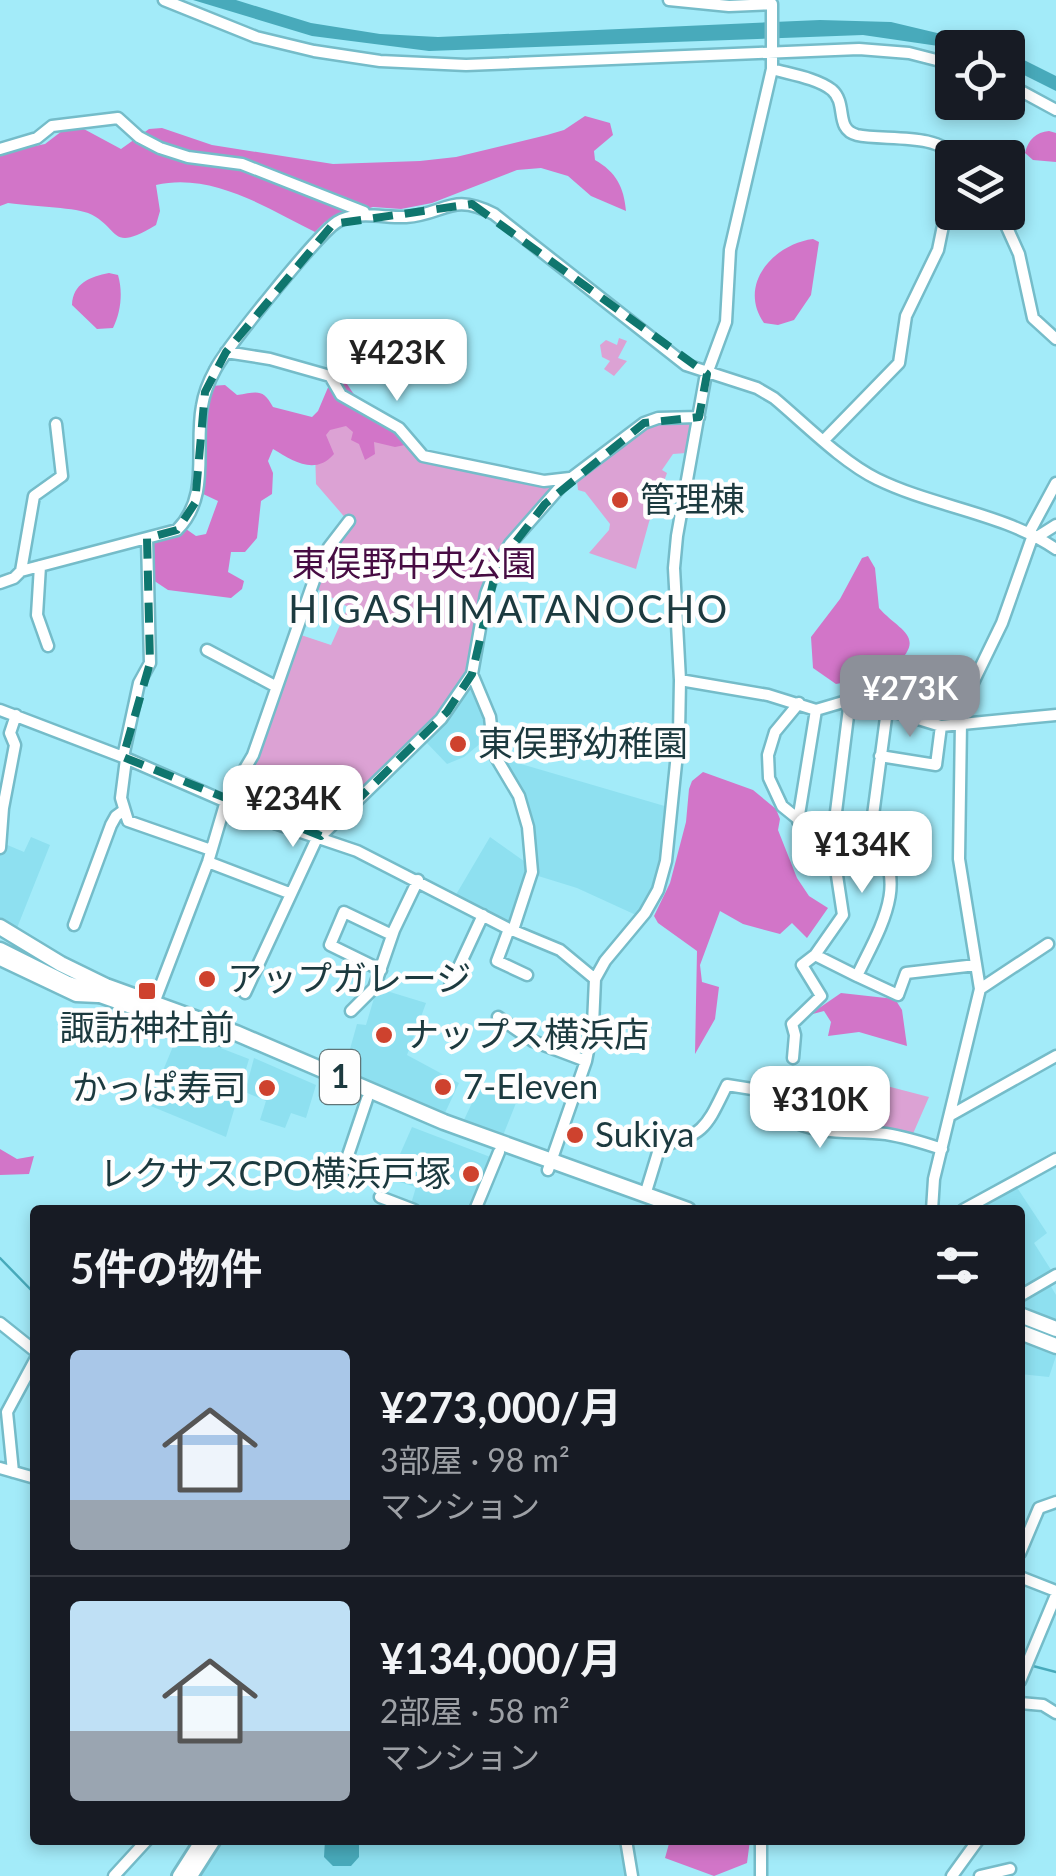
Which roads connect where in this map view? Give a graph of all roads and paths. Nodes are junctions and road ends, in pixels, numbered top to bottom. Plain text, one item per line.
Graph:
1 (164, 0) edge
2 (669, 0) edge
3 (774, 51) junction
4 (935, 60) edge
5 (772, 69) junction
6 (1025, 93) edge
7 (1056, 110) edge
8 (935, 144) edge
9 (0, 150) edge
10 (386, 217) junction
11 (943, 230) edge
12 (1009, 230) edge
13 (1056, 339) edge
14 (226, 352) junction
15 (707, 374) junction
16 (699, 417) junction
17 (56, 424) dead end
18 (824, 440) junction
19 (571, 477) junction
20 (1056, 483) edge
21 (349, 521) dead end
22 (1056, 525) edge
23 (1033, 535) junction
24 (147, 538) junction
25 (1056, 549) edge
26 (40, 566) junction
27 (21, 571) junction
28 (0, 583) edge
29 (48, 646) dead end
30 (206, 650) dead end
31 (472, 674) junction
32 (680, 680) junction
33 (275, 686) junction
34 (850, 700) junction
35 (798, 703) junction
36 (0, 710) edge
37 (816, 710) junction
38 (887, 710) junction
39 (1056, 715) edge
40 (16, 716) junction
41 (961, 722) junction
42 (941, 726) junction
43 (880, 756) junction
44 (125, 758) junction
45 (226, 801) junction
46 (123, 811) junction
47 (798, 821) junction
48 (320, 836) junction
49 (870, 838) junction
50 (830, 844) junction
51 (0, 848) edge
52 (210, 856) junction
53 (418, 880) junction
54 (289, 894) junction
55 (483, 915) junction
56 (74, 925) dead end
57 (0, 927) edge
58 (511, 929) junction
59 (392, 934) junction
60 (0, 937) edge
61 (1048, 944) dead end
62 (0, 950) edge
63 (816, 954) junction
64 (0, 960) edge
65 (976, 965) junction
66 (381, 970) junction
67 (527, 975) dead end
68 (857, 976) junction
69 (595, 979) junction
70 (450, 986) dead end
71 (980, 989) junction
72 (244, 993) dead end
73 (104, 996) junction
74 (154, 1003) junction
75 (351, 1010) dead end
76 (498, 1017) dead end
77 (1056, 1056) edge
78 (794, 1058) dead end
79 (586, 1061) junction
80 (367, 1099) junction
81 (951, 1114) junction
82 (942, 1149) junction
83 (499, 1152) junction
84 (1056, 1159) edge
85 (550, 1166) junction
86 (338, 1182) dead end
87 (644, 1195) junction
88 (380, 1197) dead end
89 (401, 1205) edge
90 (477, 1205) edge
91 (648, 1205) edge
92 (673, 1205) edge
93 (932, 1205) edge
94 (972, 1205) edge
95 (1056, 1275) edge
96 (1025, 1293) edge
97 (1025, 1317) edge
98 (0, 1323) edge
99 (1056, 1329) edge
100 (1025, 1334) edge
101 (1056, 1346) edge
102 (30, 1348) edge
103 (30, 1369) edge
104 (0, 1468) edge
105 (13, 1472) junction
106 (30, 1477) edge
107 (1056, 1502) edge
108 (1025, 1540) edge
109 (1025, 1579) edge
110 (1056, 1593) edge
111 (1025, 1670) edge
112 (1025, 1703) edge
113 (1056, 1713) edge
114 (142, 1845) edge
115 (199, 1845) edge
116 (211, 1845) edge
117 (627, 1845) edge
118 (762, 1845) edge
119 (974, 1845) edge
120 (1010, 1868) dead end
121 (114, 1876) edge
122 (179, 1876) edge
123 (191, 1876) edge
124 (632, 1876) edge
125 (761, 1876) edge
126 (952, 1876) edge
127 (980, 1876) edge

1 - 3 street
2 - 3 street
3 - 4 street
3 - 5 street
5 - 8 street
5 - 15 street
6 - 7 street
9 - 10 street
10 - 14 street
10 - 15 street
11 - 18 street
12 - 13 street
14 - 19 street
14 - 24 street
15 - 16 street
15 - 18 street
16 - 19 street
16 - 32 street
17 - 27 street
18 - 23 street
19 - 31 street
20 - 23 street
21 - 33 street
22 - 23 street
23 - 25 street
23 - 41 street
24 - 26 street
24 - 44 street
26 - 27 street
26 - 29 street
27 - 28 street
30 - 33 street
31 - 48 street
31 - 58 street
32 - 35 street
32 - 69 street
33 - 45 street
34 - 37 street
34 - 38 street
34 - 50 street
35 - 37 street
35 - 47 street
36 - 40 street
37 - 47 street
38 - 42 street
38 - 43 street
39 - 41 street
40 - 44 street
40 - 51 street
41 - 42 street
41 - 65 street
42 - 43 street
43 - 49 street
44 - 45 street
44 - 46 street
45 - 48 street
45 - 52 street
46 - 52 street
46 - 56 street
47 - 50 street
48 - 53 street
48 - 54 street
49 - 50 street
49 - 68 street
50 - 63 street
52 - 54 street
52 - 74 street
53 - 55 street
53 - 59 street
54 - 72 street
55 - 58 street
55 - 70 street
57 - 74 highway, 1
58 - 67 street
58 - 69 street
59 - 66 street
59 - 66 street
60 - 73 highway, 1
61 - 71 street
62 - 73 highway, 1
63 - 68 street
63 - 78 street
64 - 73 street
65 - 68 street
65 - 71 street
66 - 75 street
69 - 79 street
71 - 81 street
73 - 80 highway, 1
74 - 85 highway, 1
76 - 79 street
77 - 81 street
79 - 85 street
80 - 83 highway, 1
80 - 86 street
81 - 82 street
82 - 87 street
82 - 93 street
83 - 85 highway, 1
83 - 90 street
84 - 94 street
85 - 87 highway, 1
85 - 91 highway, 1
87 - 92 highway, 1
88 - 89 street
95 - 96 street
97 - 99 highway
98 - 102 street
100 - 101 highway
103 - 105 street
104 - 105 street
105 - 106 street
107 - 108 street
109 - 110 street
110 - 111 street
112 - 113 street
114 - 121 street
115 - 122 main road
116 - 123 main road
117 - 124 street
118 - 125 street
119 - 126 street
120 - 127 street

